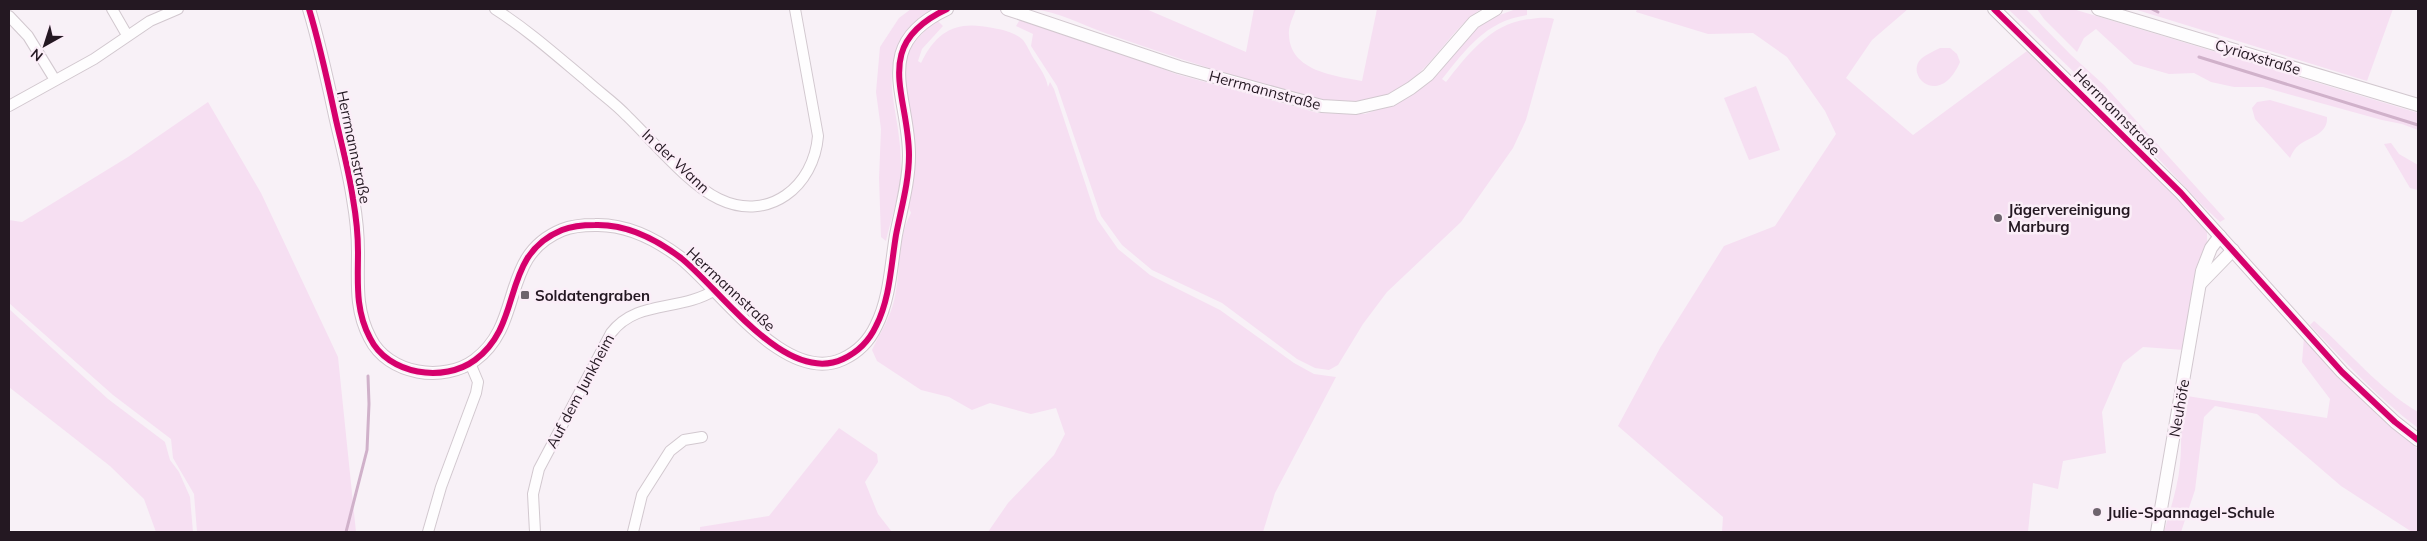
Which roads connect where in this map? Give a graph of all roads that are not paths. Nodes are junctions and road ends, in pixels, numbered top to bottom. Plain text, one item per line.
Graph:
1 (112, 9) edge
2 (178, 9) edge
3 (309, 9) edge
4 (494, 9) edge
5 (795, 9) edge
6 (947, 9) edge
7 (1007, 9) edge
8 (1496, 9) edge
9 (1994, 9) edge
10 (2098, 9) edge
11 (9, 16) edge
12 (127, 35) junction
13 (54, 80) junction
14 (2418, 104) edge
15 (9, 106) edge
16 (2220, 236) junction
17 (2233, 250) junction
18 (2200, 283) junction
19 (716, 290) junction
20 (470, 363) junction
21 (702, 437) dead end
22 (2418, 440) edge
23 (428, 532) edge
24 (535, 532) edge
25 (633, 532) edge
26 (2157, 532) edge

1 - 12 street
2 - 12 street
3 - 20 street, Herrmannstraße
4 - 5 street, In der Wann
6 - 19 street, Herrmannstraße
7 - 8 street, Herrmannstraße
9 - 16 street, Herrmannstraße
10 - 14 street, Cyriaxstraße
11 - 13 street
12 - 13 street
13 - 15 street
16 - 17 street, Herrmannstraße
16 - 18 street, Neuhöfe
17 - 18 street
17 - 22 street, Herrmannstraße
18 - 26 street, Neuhöfe
19 - 20 street, Herrmannstraße
19 - 24 street, Auf dem Junkheim
20 - 23 street
21 - 25 street

